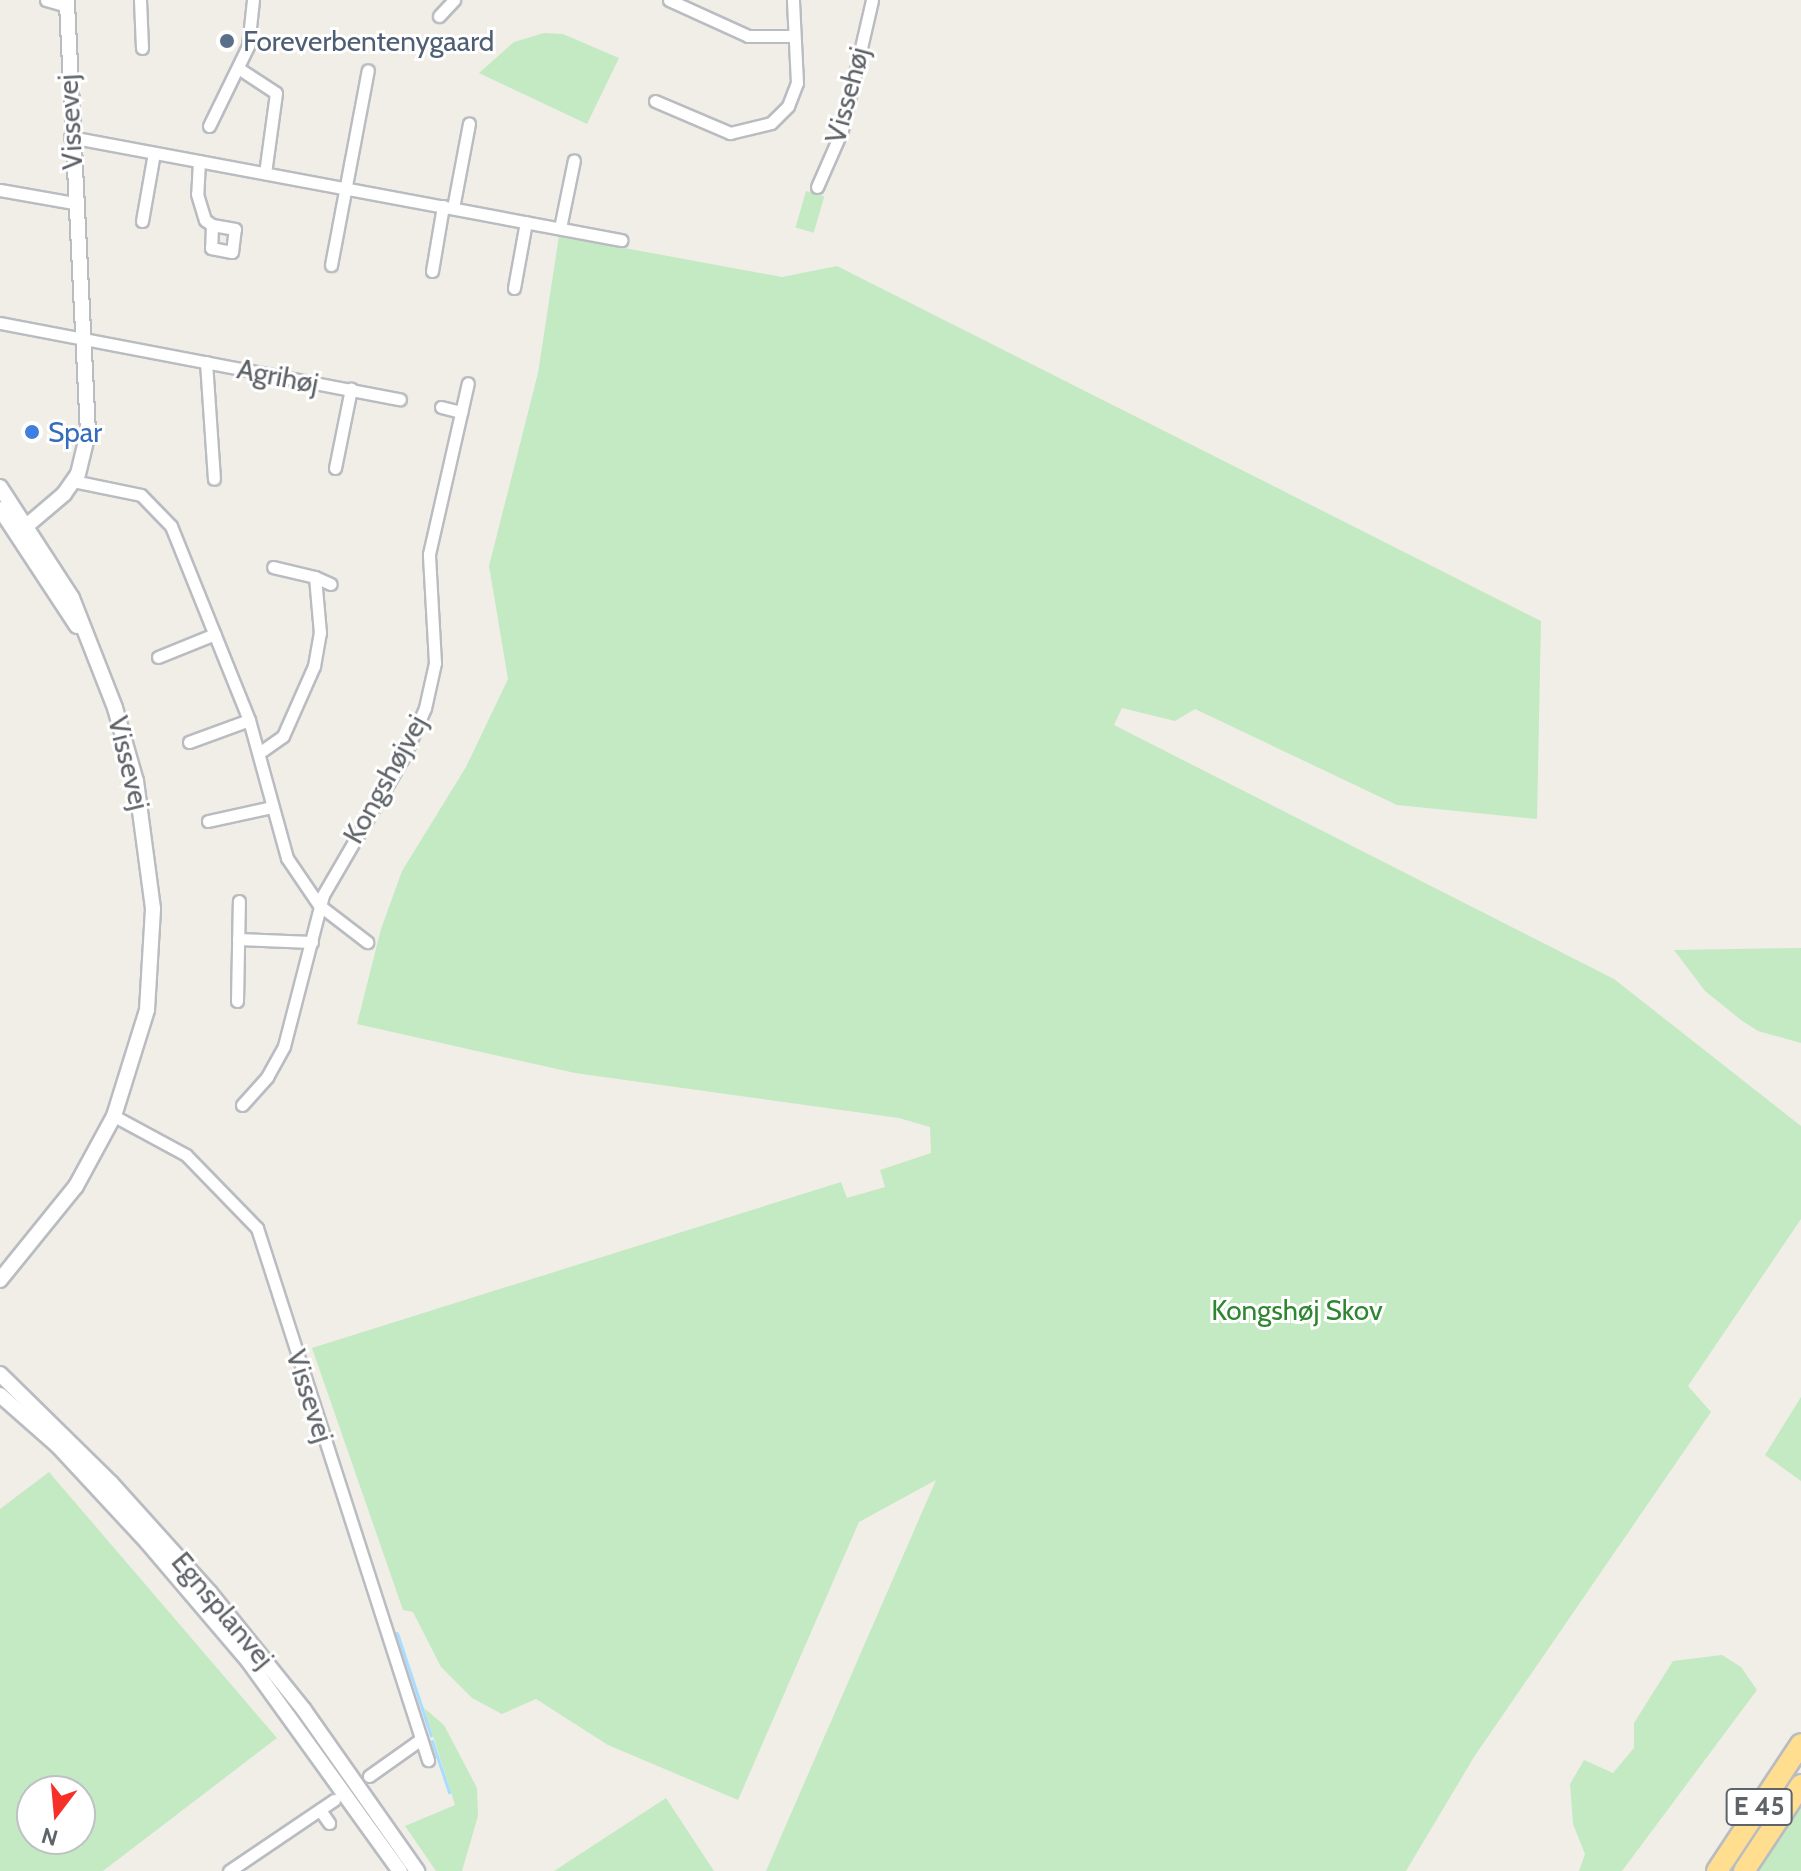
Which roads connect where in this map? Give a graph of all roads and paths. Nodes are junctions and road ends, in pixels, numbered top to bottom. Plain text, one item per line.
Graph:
1 (46, 0) edge
2 (140, 0) edge
3 (253, 0) edge
4 (454, 0) edge
5 (669, 0) edge
6 (793, 0) edge
7 (872, 0) edge
8 (67, 3) edge
9 (439, 16) dead end
10 (794, 36) junction
11 (142, 48) dead end
12 (238, 68) junction
13 (368, 70) dead end
14 (655, 101) dead end
15 (469, 123) dead end
16 (209, 126) dead end
17 (70, 137) junction
18 (154, 153) junction
19 (574, 160) dead end
20 (199, 161) junction
21 (265, 173) junction
22 (817, 187) dead end
23 (346, 189) junction
24 (0, 190) edge
25 (74, 203) junction
26 (448, 207) junction
27 (142, 221) dead end
28 (526, 222) junction
29 (212, 225) dead end
30 (560, 228) junction
31 (621, 240) dead end
32 (331, 265) dead end
33 (432, 271) dead end
34 (514, 288) dead end
35 (0, 323) edge
36 (84, 339) junction
37 (206, 362) junction
38 (468, 383) dead end
39 (351, 389) junction
40 (400, 399) dead end
41 (441, 407) dead end
42 (461, 412) junction
43 (335, 468) dead end
44 (214, 479) dead end
45 (73, 481) junction
46 (0, 487) edge
47 (0, 509) edge
48 (23, 530) junction
49 (273, 567) dead end
50 (315, 577) junction
51 (331, 584) dead end
52 (215, 634) junction
53 (158, 657) dead end
54 (249, 720) junction
55 (189, 742) dead end
56 (259, 753) junction
57 (272, 807) junction
58 (208, 821) dead end
59 (239, 901) dead end
60 (319, 905) junction
61 (238, 939) junction
62 (312, 942) junction
63 (367, 942) dead end
64 (237, 1001) dead end
65 (242, 1105) dead end
66 (114, 1116) junction
67 (0, 1280) edge
68 (0, 1365) edge
69 (0, 1374) edge
70 (0, 1395) edge
71 (31, 1402) junction
72 (421, 1739) junction
73 (1801, 1744) edge
74 (428, 1760) dead end
75 (369, 1776) dead end
76 (1801, 1785) edge
77 (334, 1800) dead end
78 (320, 1810) junction
79 (329, 1823) dead end
80 (229, 1871) edge
81 (400, 1871) edge
82 (417, 1871) edge
83 (1717, 1871) edge
84 (1744, 1871) edge

1 - 8 street
2 - 11 street
3 - 12 street
4 - 9 street
5 - 10 street
6 - 10 street, Vissehøj
7 - 22 street, Vissehøj
8 - 17 street, Vissevej
10 - 14 street, Vissehøj
12 - 16 street
12 - 21 street
13 - 23 street
15 - 26 street
17 - 18 street
17 - 25 street, Vissevej
18 - 20 street
18 - 27 street
19 - 30 street
20 - 21 street
20 - 29 street
21 - 23 street
23 - 26 street
23 - 32 street
24 - 25 street
25 - 36 street, Vissevej
26 - 28 street
26 - 33 street
28 - 30 street
28 - 34 street
30 - 31 street
35 - 36 street
36 - 37 street, Agrihøj
36 - 45 street, Vissevej
37 - 39 street, Agrihøj
37 - 44 street, Agrihøj
38 - 42 street, Kongshøjvej
39 - 40 street, Agrihøj
39 - 43 street, Agrihøj
41 - 42 street
42 - 60 street, Kongshøjvej
45 - 48 street, Vissevej
45 - 52 street
46 - 48 street
47 - 48 street
48 - 66 street, Vissevej
49 - 50 street
50 - 51 street
50 - 56 street
52 - 53 street
52 - 54 street
54 - 55 street
54 - 56 street
56 - 57 street
57 - 58 street
57 - 60 street
59 - 61 street
60 - 62 street, Kongshøjvej
60 - 63 street
61 - 62 street
61 - 64 street
62 - 65 street, Kongshøjvej
66 - 67 street, Vissevej
66 - 72 street, Vissevej
68 - 71 street
69 - 71 street, Egnsplanvej
70 - 81 street, Egnsplanvej
71 - 82 street, Egnsplanvej
72 - 74 street, Vissevej
72 - 75 street
73 - 83 highway, E 45
76 - 84 highway, E 45
77 - 78 street
78 - 79 street
78 - 80 street

